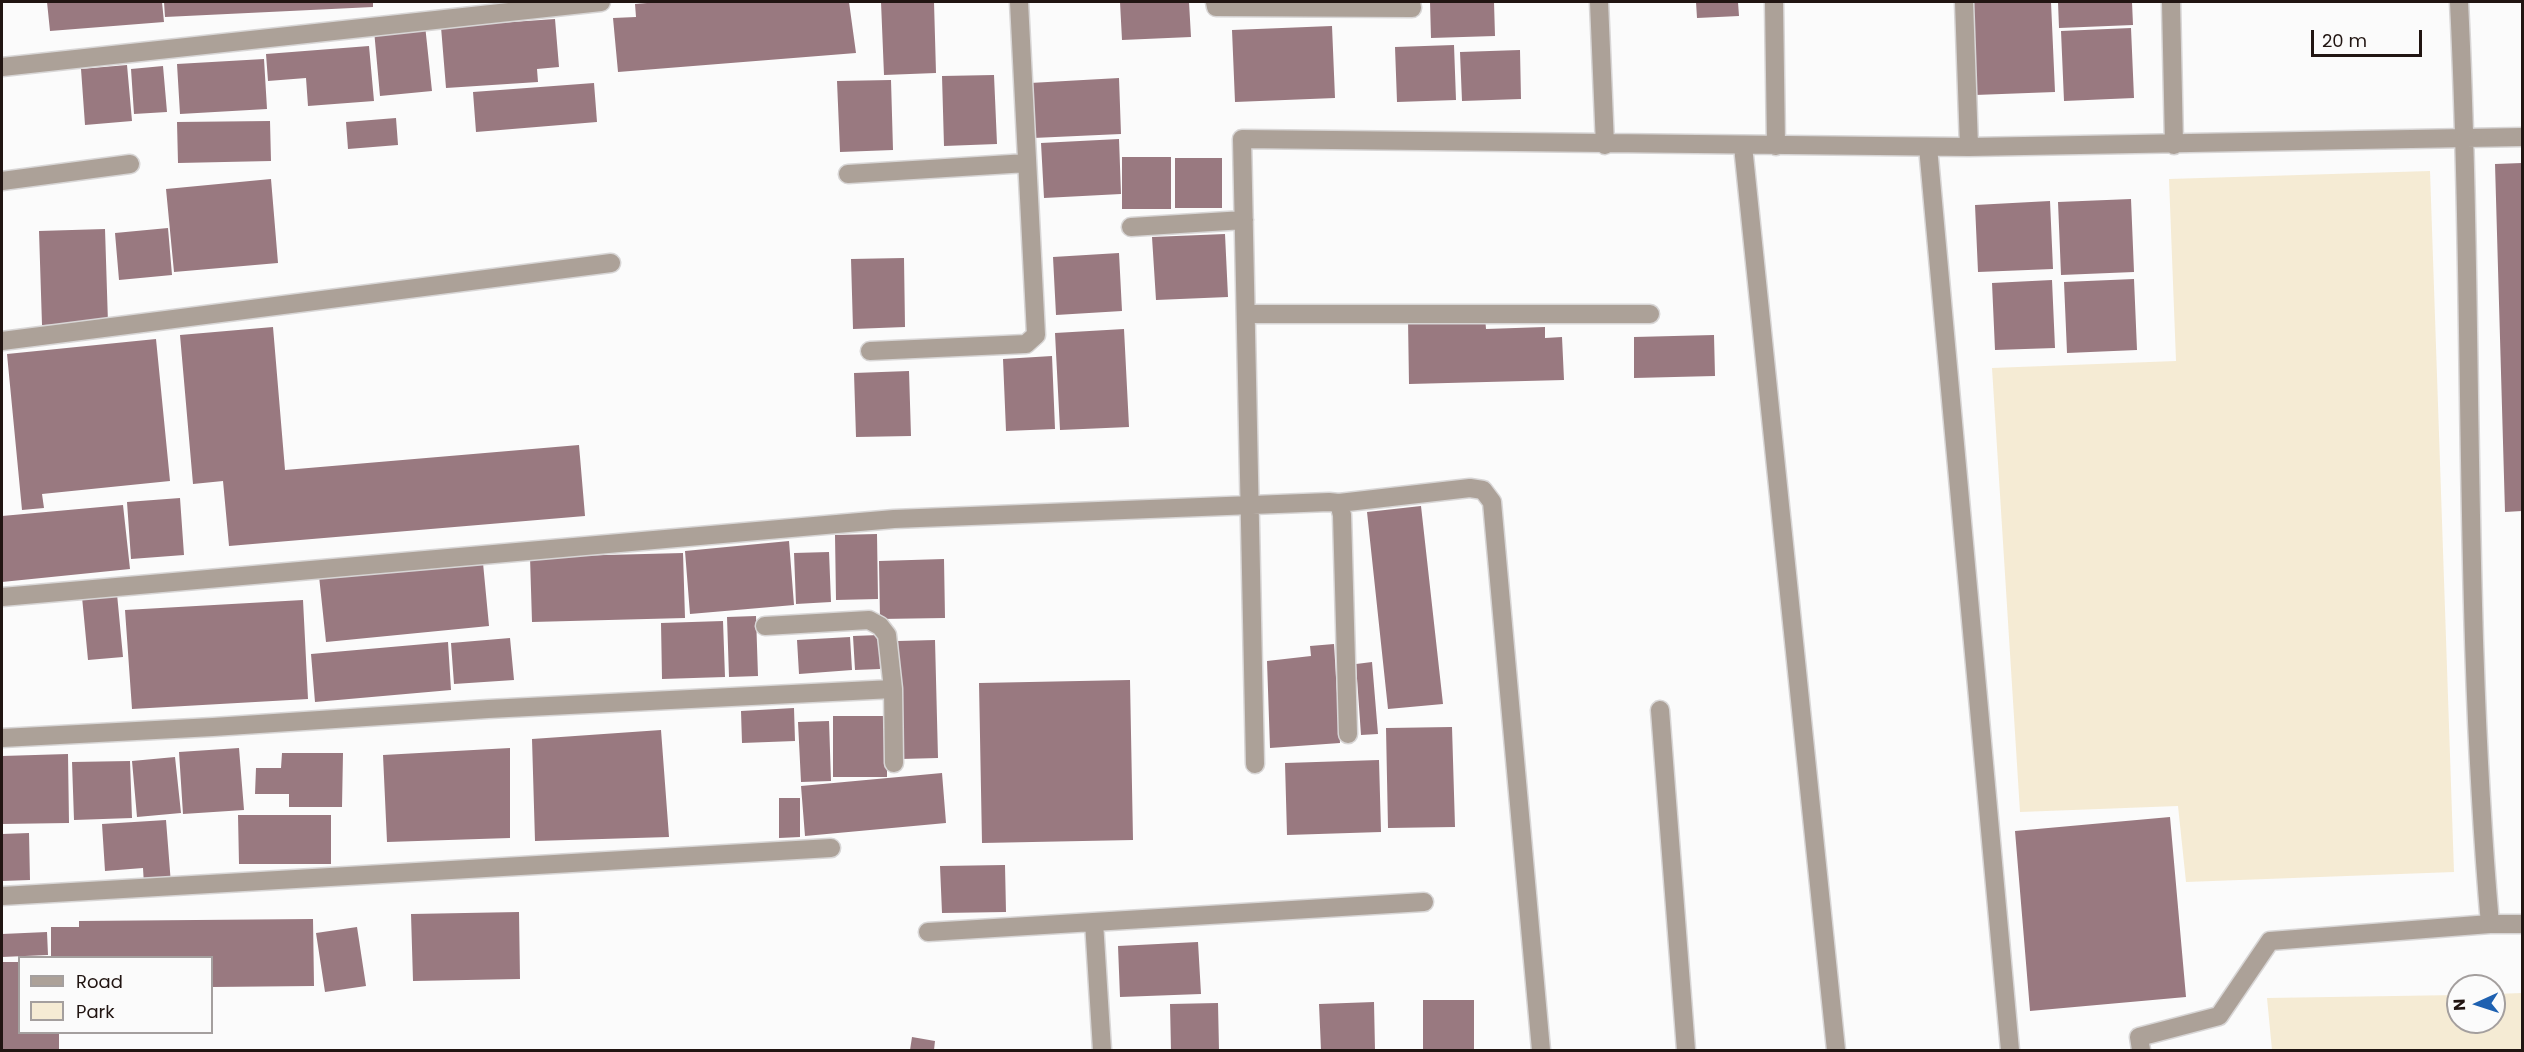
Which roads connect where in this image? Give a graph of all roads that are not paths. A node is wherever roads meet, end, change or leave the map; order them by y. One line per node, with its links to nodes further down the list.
1 (601, 2): 10 (street)
2 (1019, 2): 20 (street)
3 (1215, 2): 4 (street)
4 (1411, 2)
5 (1599, 2): 13 (street)
6 (1774, 2): 16 (street)
7 (1964, 2): 18 (street)
8 (2171, 2): 14 (street)
9 (2459, 2): 12 (street)
10 (2, 67)
11 (2523, 137): 12 (street)
12 (2466, 140): 14 (street); 44 (street)
13 (1605, 145): 15 (street); 23 (street)
14 (2174, 145): 18 (street)
15 (1743, 146): 16 (street); 50 (street)
16 (1776, 146): 17 (street)
17 (1928, 147): 18 (street); 51 (street)
18 (1969, 147)
19 (130, 164): 22 (street)
20 (1027, 164): 21 (street); 29 (street)
21 (848, 174)
22 (2, 182)
23 (1244, 220): 24 (street); 26 (street)
24 (1131, 227)
25 (611, 263): 28 (street)
26 (1246, 314): 27 (street); 31 (street)
27 (1650, 314)
28 (2, 342)
29 (870, 351)
30 (1339, 503): 31 (street); 36 (street); 48 (street)
31 (1249, 506): 32 (street); 39 (street)
32 (2, 597)
33 (765, 626): 34 (street)
34 (893, 689): 37 (street); 38 (street)
35 (1660, 710): 49 (street)
36 (1348, 734)
37 (2, 738)
38 (894, 763)
39 (1255, 764)
40 (831, 848): 41 (street)
41 (2, 896)
42 (1424, 902): 43 (street)
43 (1094, 922): 46 (street); 47 (street)
44 (2490, 924): 45 (street); 52 (street)
45 (2523, 924)
46 (928, 932)
47 (1102, 1050)
48 (1541, 1050)
49 (1686, 1050)
50 (1836, 1050)
51 (2010, 1050)
52 (2141, 1050)

